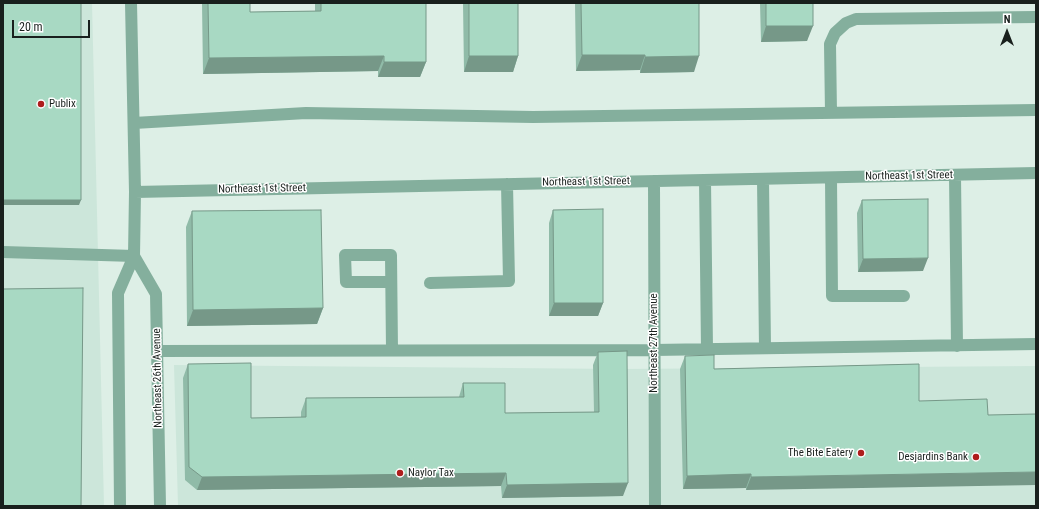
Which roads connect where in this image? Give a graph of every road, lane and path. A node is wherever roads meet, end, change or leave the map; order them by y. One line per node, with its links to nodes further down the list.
1 (131, 3): 5 (street)
2 (1036, 17): 4 (street)
3 (1036, 110): 4 (street)
4 (831, 113): 5 (street)
5 (134, 123): 13 (street)
6 (1036, 173): 7 (street, Northeast 1st Street)
7 (955, 175): 8 (street, Northeast 1st Street); 20 (street)
8 (831, 178): 9 (street, Northeast 1st Street); 18 (street)
9 (763, 179): 10 (street, Northeast 1st Street); 21 (street)
10 (705, 180): 11 (street, Northeast 1st Street); 22 (street)
11 (654, 181): 12 (street, Northeast 1st Street); 24 (street, Northeast 27th Avenue)
12 (507, 184): 13 (street, Northeast 1st Street); 17 (street)
13 (135, 192): 15 (street)
14 (3, 252): 15 (street)
15 (134, 256): 25 (street, Northeast 26th Avenue); 26 (street)
16 (391, 282): 23 (street)
17 (430, 282)
18 (904, 296)
19 (1036, 344): 20 (street)
20 (957, 346): 21 (street)
21 (765, 348): 22 (street)
22 (707, 349): 24 (street)
23 (392, 350): 24 (street); 25 (street)
24 (654, 350): 28 (street, Northeast 27th Avenue)
25 (157, 351): 27 (street, Northeast 26th Avenue)
26 (120, 506)
27 (160, 506)
28 (654, 506)

